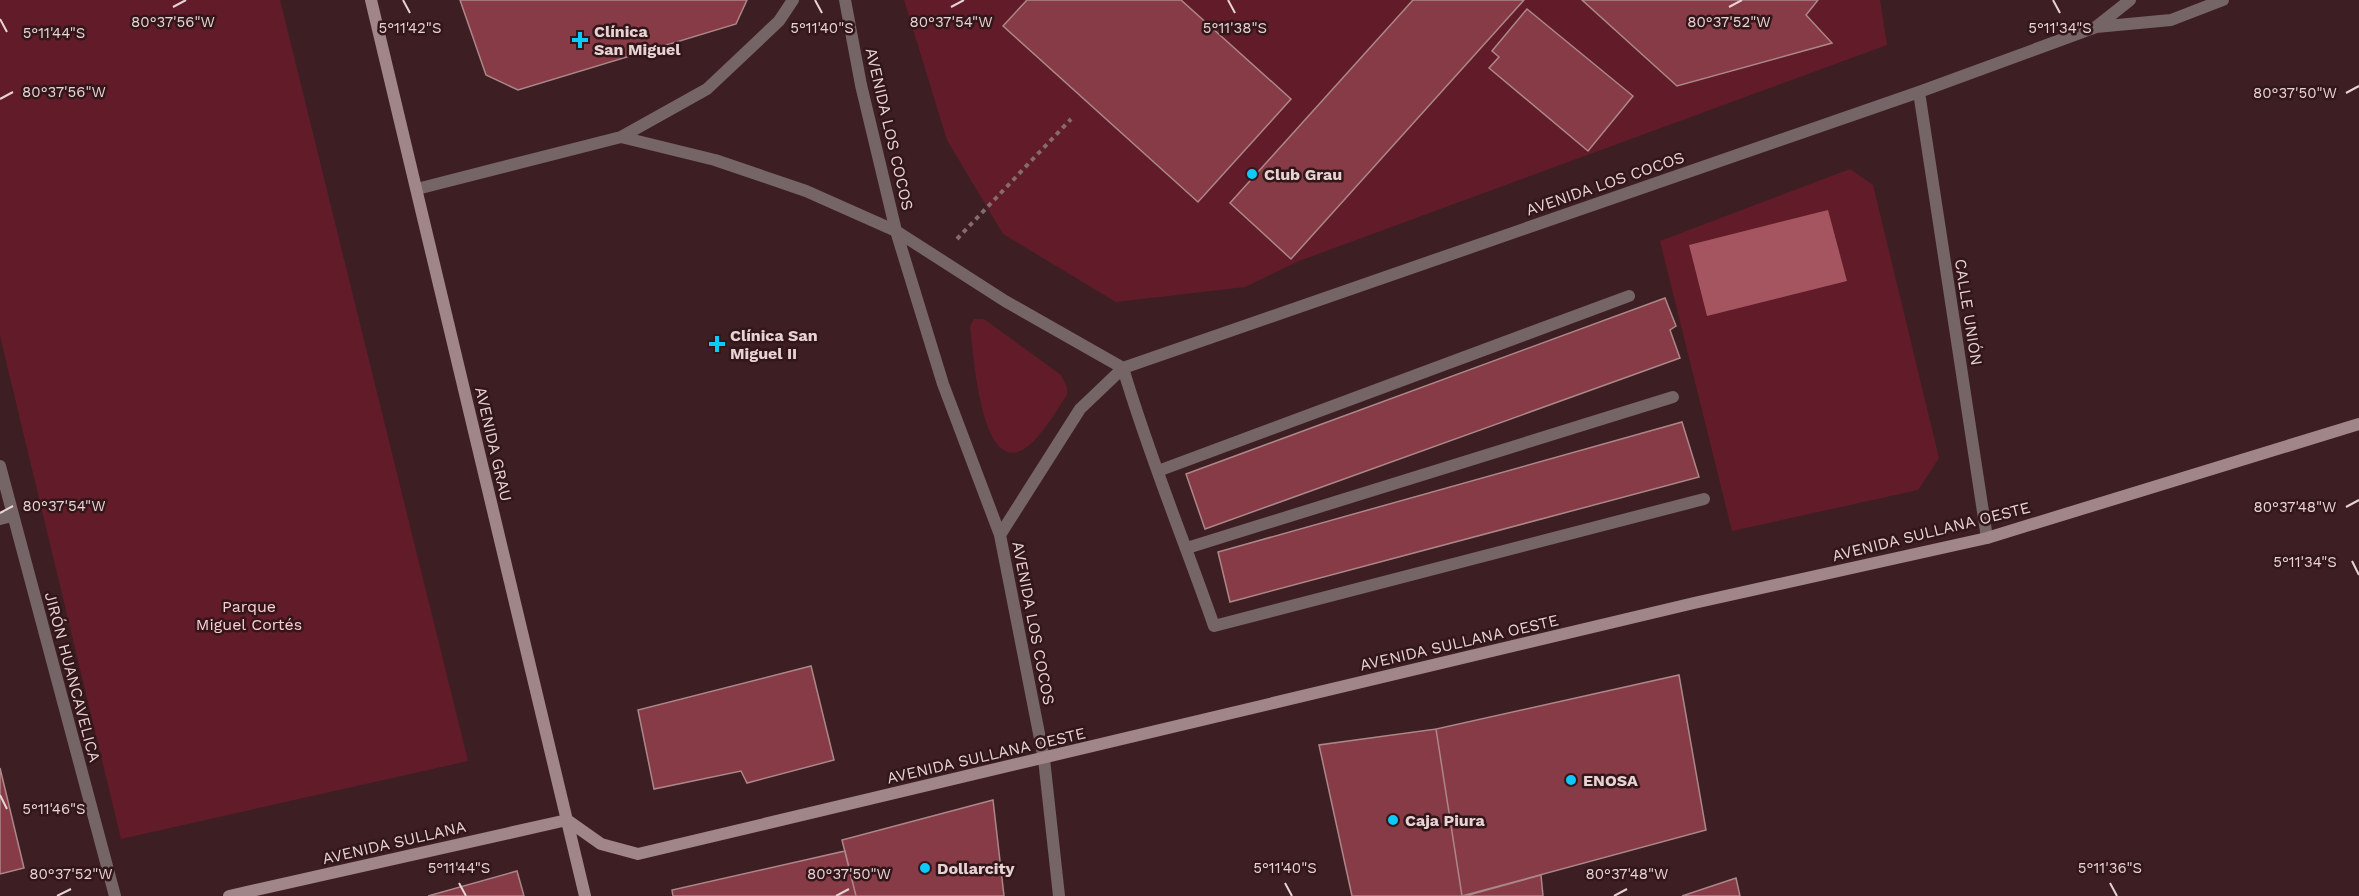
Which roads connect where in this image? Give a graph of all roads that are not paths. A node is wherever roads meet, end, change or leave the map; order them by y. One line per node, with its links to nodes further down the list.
1 (370, 0): 9 (street, AVENIDA GRAU)
2 (794, 0): 8 (street, AVENIDA LOS COCOS)
3 (845, 0): 10 (street, AVENIDA LOS COCOS)
4 (2130, 0): 6 (street, AVENIDA LOS COCOS)
5 (2223, 0): 6 (street, AVENIDA LOS COCOS)
6 (2096, 27): 7 (street, AVENIDA LOS COCOS)
7 (1919, 92): 12 (street, AVENIDA LOS COCOS); 20 (street, CALLE UNIÓN)
8 (621, 137): 9 (street, AVENIDA LOS COCOS); 10 (street, AVENIDA LOS COCOS)
9 (417, 189): 23 (street, AVENIDA GRAU)
10 (896, 231): 12 (street, AVENIDA LOS COCOS); 19 (street, AVENIDA LOS COCOS)
11 (1629, 296): 16 (street)
12 (1123, 368): 16 (street); 19 (street, AVENIDA LOS COCOS)
13 (1673, 397): 21 (street)
14 (2359, 424): 20 (street, AVENIDA SULLANA OESTE)
15 (0, 466): 18 (street, JIRÓN HUANCAVELICA)
16 (1158, 471): 21 (street)
17 (1704, 499): 21 (street)
18 (6, 518): 24 (street, JIRÓN HUANCAVELICA)
19 (1000, 535): 22 (street, AVENIDA LOS COCOS)
20 (1987, 538): 22 (street, AVENIDA SULLANA OESTE)
21 (1187, 548)
22 (1044, 759): 23 (street, AVENIDA SULLANA OESTE); 27 (street, AVENIDA LOS COCOS)
23 (567, 820): 25 (street, AVENIDA SULLANA); 26 (street, AVENIDA GRAU)
24 (115, 896)
25 (229, 896)
26 (585, 896)
27 (1059, 896)

